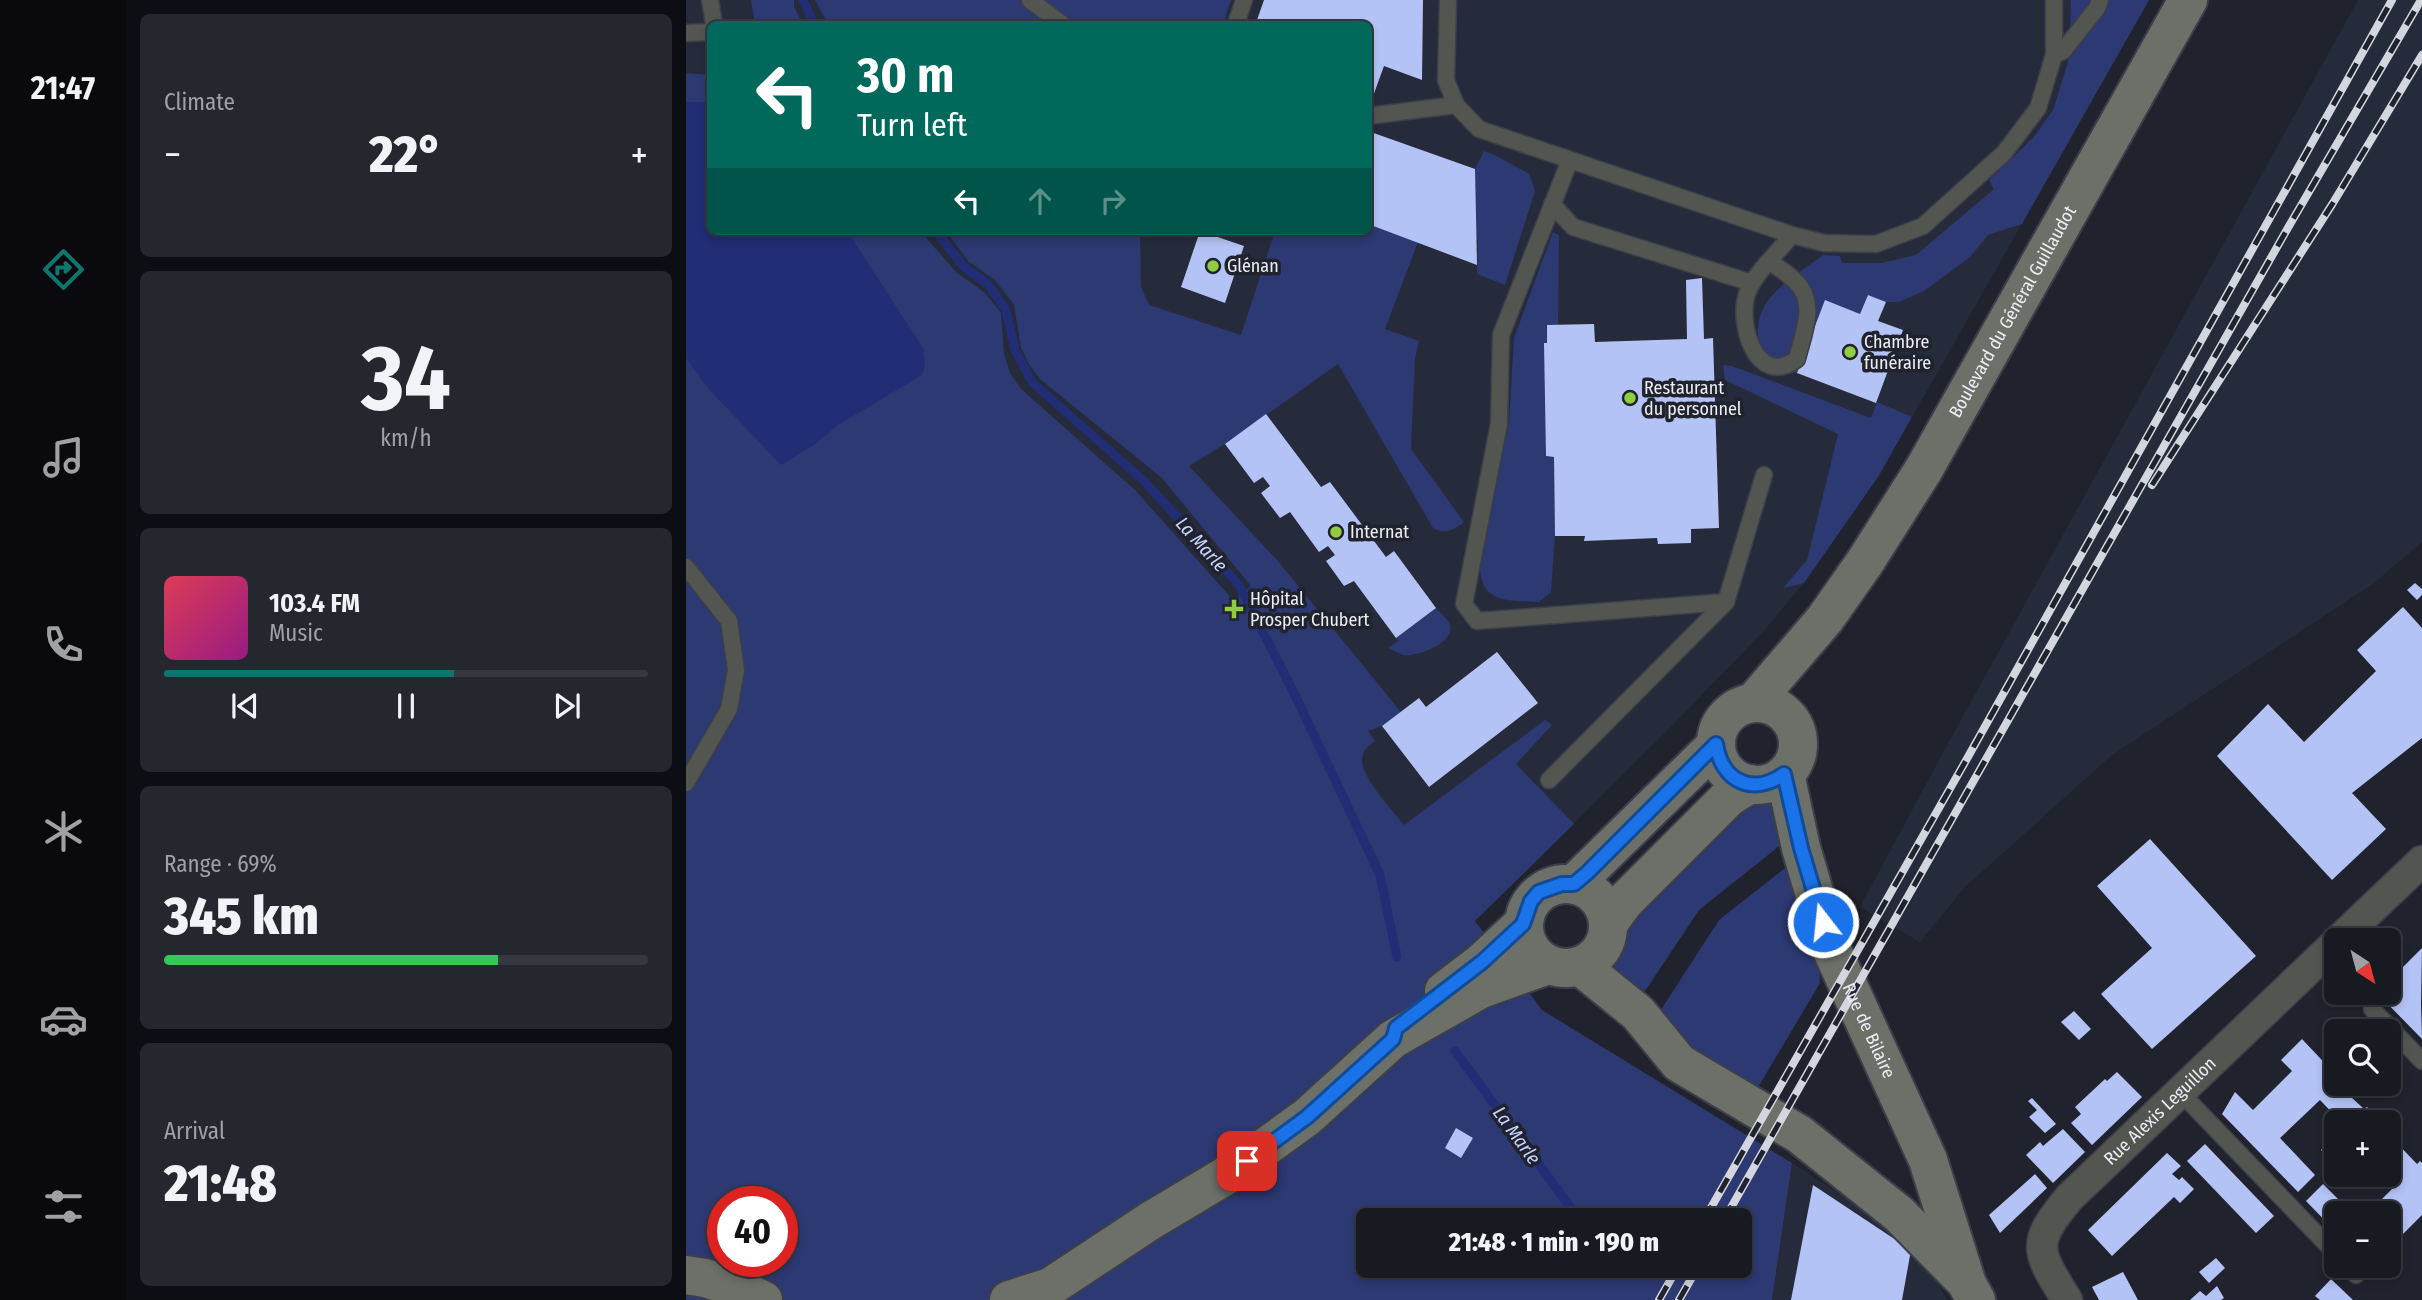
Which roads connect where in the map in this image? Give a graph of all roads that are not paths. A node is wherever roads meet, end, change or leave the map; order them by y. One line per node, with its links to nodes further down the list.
1 (710, 0): 8 (lane)
2 (1030, 0): 9 (lane)
3 (1244, 0): 10 (lane)
4 (1448, 0): 14 (lane)
5 (2054, 0): 13 (lane)
6 (2099, 0): 13 (lane)
7 (2188, 0): 24 (street, Boulevard du Général Guillaudot)
8 (714, 21)
9 (1058, 21)
10 (1237, 21)
11 (707, 32): 12 (lane)
12 (686, 33)
13 (2054, 55): 18 (lane)
14 (1456, 105): 15 (lane); 16 (lane)
15 (1372, 116)
16 (1570, 160): 17 (lane); 18 (lane)
17 (1552, 204): 20 (lane); 23 (lane)
18 (1792, 235): 19 (lane)
19 (1770, 262): 20 (lane); 20 (lane)
20 (1752, 283)
21 (1764, 475): 23 (lane)
22 (686, 567): 28 (lane)
23 (1726, 602): 27 (lane)
24 (1768, 708): 25 (street); 26 (street)
25 (1716, 744): 26 (street); 30 (street)
26 (1767, 779): 32 (street); 42 (street, Rue de Bilaire)
27 (1549, 780)
28 (686, 783)
29 (2422, 861): 33 (street, Rue Alexis Leguillon)
30 (1574, 884): 31 (street); 32 (street)
31 (1523, 924): 35 (street); 37 (street)
32 (1608, 924): 35 (street)
33 (2352, 928)
34 (2324, 954): 39 (street, Rue Alexis Leguillon)
35 (1564, 965): 37 (street); 42 (street, Rue de Bilaire)
36 (2372, 1009): 38 (lane)
37 (1393, 1039): 43 (street)
38 (2422, 1061)
39 (2180, 1092): 40 (lane); 46 (street, Rue Alexis Leguillon)
40 (2324, 1242)
41 (686, 1275): 44 (street)
42 (1972, 1292)
43 (1046, 1293): 45 (street)
44 (760, 1300)
45 (1009, 1300)
46 (2067, 1300)

